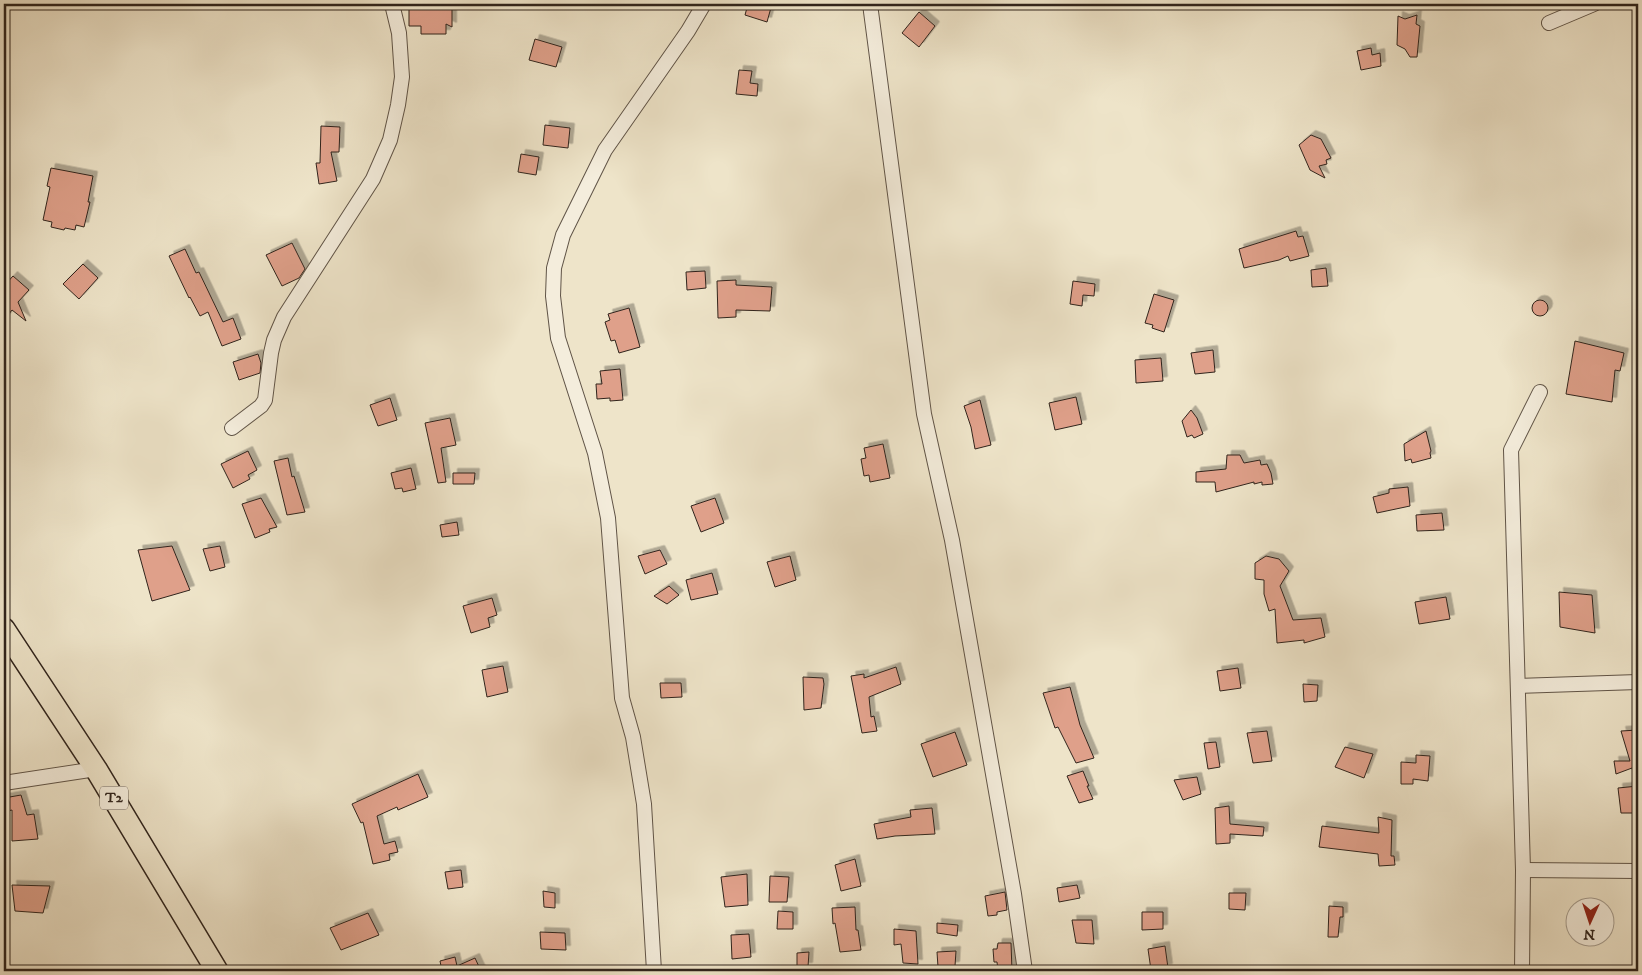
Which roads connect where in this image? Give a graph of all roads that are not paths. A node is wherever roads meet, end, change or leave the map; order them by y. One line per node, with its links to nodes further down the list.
1 (392, 4): 7 (street)
2 (704, 4): 16 (street)
3 (870, 4): 17 (street)
4 (1594, 4): 5 (street)
5 (1549, 23)
6 (1540, 392): 10 (street)
7 (232, 428)
8 (4, 629): 11 (highway, T2)
9 (1638, 682): 10 (street)
10 (1518, 686): 13 (street)
11 (96, 769): 12 (street); 15 (highway, T2)
12 (4, 783)
13 (1523, 870): 14 (street); 18 (street)
14 (1638, 871)
15 (217, 971)
16 (654, 971)
17 (1025, 971)
18 (1522, 971)

